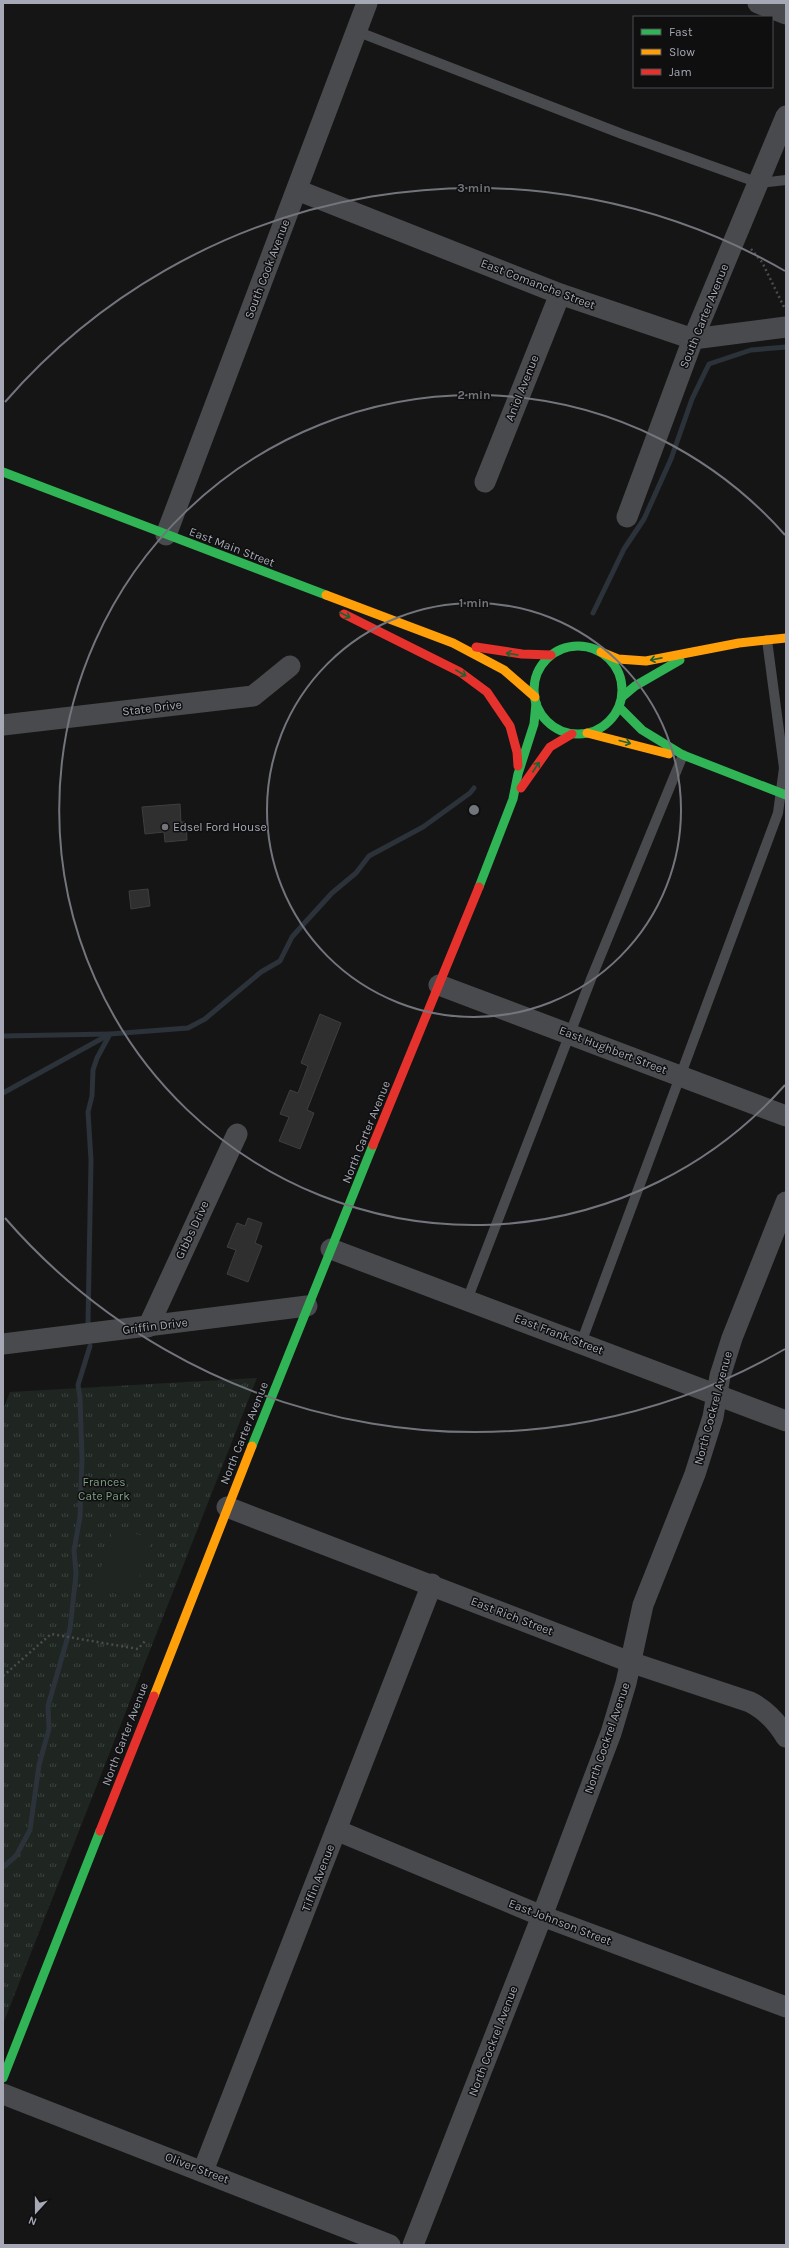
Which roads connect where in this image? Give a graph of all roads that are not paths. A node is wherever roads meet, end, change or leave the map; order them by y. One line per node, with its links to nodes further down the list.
1 (366, 3): 4 (street, South Cook Avenue)
2 (758, 3): 3 (street)
3 (786, 14)
4 (356, 31): 7 (lane); 8 (street, South Cook Avenue)
5 (786, 116): 7 (street, South Carter Avenue)
6 (786, 180): 7 (lane)
7 (759, 183): 11 (street, South Carter Avenue)
8 (297, 190): 9 (street, East Comanche Street); 15 (street, South Cook Avenue)
9 (560, 294): 11 (street, East Comanche Street); 13 (street, Aniol Avenue)
10 (786, 327): 11 (street, East Comanche Street)
11 (693, 339): 14 (street, South Carter Avenue)
12 (3, 472): 15 (street, East Main Street)
13 (485, 482)
14 (626, 517)
15 (166, 535): 16 (street, East Main Street)
16 (248, 566): 17 (street); 21 (street, East Main Street)
17 (324, 605)
18 (338, 612): 33 (street, one-way to 33)
19 (786, 638): 20 (street)
20 (767, 640): 23 (street); 34 (lane)
21 (453, 642): 24 (street, East Main Street, one-way to 21); 27 (street, East Main Street)
22 (600, 651): 23 (street, one-way to 22); 24 (street); 26 (street)
23 (694, 652): 26 (street)
24 (551, 655): 27 (street)
25 (290, 666): 29 (street, State Drive)
26 (622, 697): 28 (street)
27 (535, 700): 31 (street); 33 (street, North Carter Avenue)
28 (619, 707): 30 (street); 32 (street)
29 (3, 725)
30 (587, 733): 31 (street); 32 (street, one-way to 32)
31 (572, 734): 35 (street, North Carter Avenue, one-way to 31)
32 (683, 755): 34 (street); 37 (lane)
33 (518, 774): 35 (street, North Carter Avenue)
34 (783, 794): 38 (lane)
35 (513, 799): 36 (street, North Carter Avenue)
36 (440, 985): 37 (street, East Hughbert Street); 42 (street, North Carter Avenue)
37 (570, 1034): 38 (street, East Hughbert Street); 43 (lane)
38 (681, 1076): 39 (street, East Hughbert Street); 46 (lane)
39 (786, 1116)
40 (237, 1134): 45 (street, Gibbs Drive)
41 (786, 1202): 48 (street, North Cockrel Avenue)
42 (331, 1249): 43 (street, East Frank Street); 44 (street, North Carter Avenue)
43 (467, 1300): 46 (street, East Frank Street)
44 (307, 1306): 45 (street, Griffin Drive); 50 (street, North Carter Avenue)
45 (148, 1327): 47 (street, Griffin Drive)
46 (581, 1342): 48 (street, East Frank Street)
47 (3, 1344)
48 (717, 1394): 49 (street, East Frank Street); 52 (street, North Cockrel Avenue)
49 (786, 1421)
50 (227, 1507): 51 (street, East Rich Street); 57 (street, North Carter Avenue)
51 (432, 1584): 52 (street, East Rich Street); 54 (street, Tiffin Avenue)
52 (630, 1662): 53 (street, East Rich Street); 55 (street, North Cockrel Avenue)
53 (786, 1737)
54 (336, 1830): 55 (street, East Johnson Street); 59 (street, Tiffin Avenue)
55 (542, 1916): 56 (street, East Johnson Street); 61 (street, North Cockrel Avenue)
56 (786, 2007)
57 (3, 2078)
58 (3, 2094): 59 (street, Oliver Street)
59 (204, 2171): 60 (street, Oliver Street)
60 (390, 2245)
61 (413, 2245)

